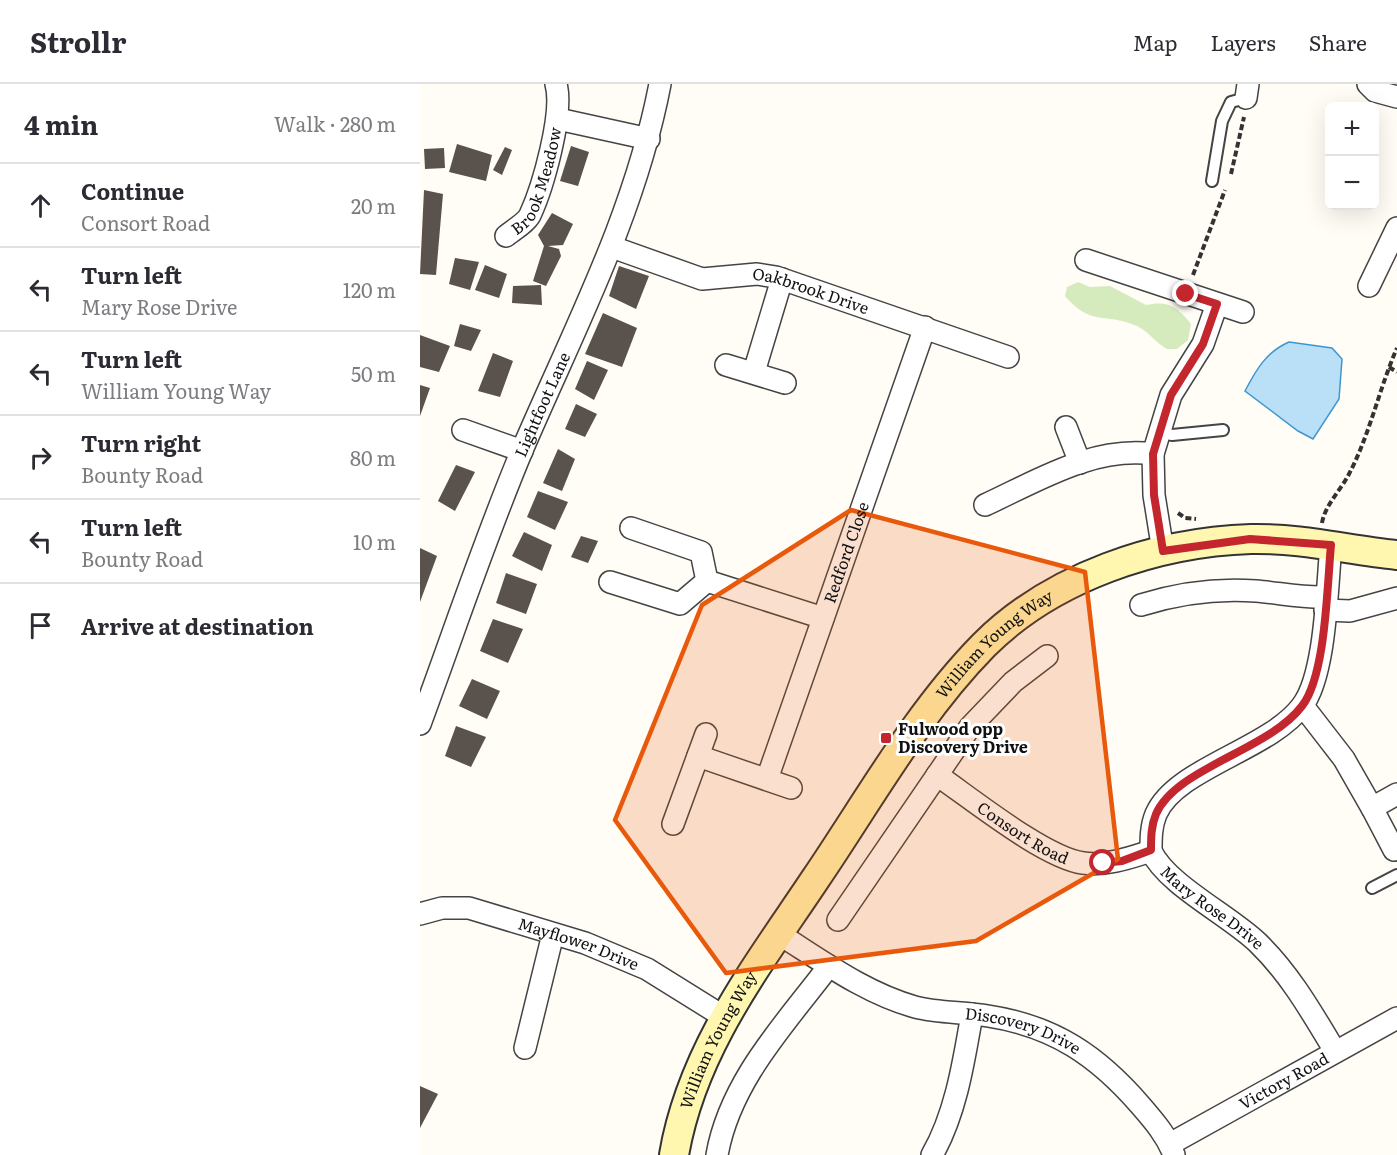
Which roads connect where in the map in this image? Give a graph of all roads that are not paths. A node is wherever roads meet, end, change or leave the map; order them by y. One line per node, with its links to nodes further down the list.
1 (556, 84): 6 (street, Brook Meadow)
2 (660, 84): 7 (street, Lightfoot Lane)
3 (1368, 84): 5 (street)
4 (1247, 91): 8 (lane)
5 (1397, 97)
6 (558, 120): 7 (street, Brook Meadow); 10 (street, Brook Meadow)
7 (649, 139): 11 (street, Lightfoot Lane)
8 (1212, 181)
9 (1397, 228): 14 (street)
10 (506, 236)
11 (612, 248): 13 (street, Oakbrook Drive); 26 (street, Lightfoot Lane)
12 (1086, 260): 15 (street)
13 (782, 279): 17 (street, Oakbrook Drive); 20 (street)
14 (1369, 286)
15 (1217, 304): 16 (street); 25 (street)
16 (1243, 312)
17 (925, 327): 18 (street, Oakbrook Drive); 39 (street, Redford Close)
18 (1008, 357)
19 (726, 365): 20 (street)
20 (754, 372): 21 (street)
21 (785, 383)
22 (1066, 427): 28 (street)
23 (463, 430): 26 (street)
24 (1223, 430): 25 (lane)
25 (1158, 432): 27 (street)
26 (522, 451): 42 (street, Lightfoot Lane)
27 (1153, 454): 28 (street); 32 (street)
28 (1080, 463): 29 (street)
29 (985, 505)
30 (631, 528): 34 (street)
31 (1326, 537): 32 (main road, William Young Way); 33 (main road, William Young Way); 37 (street, Mary Rose Drive)
32 (1163, 551): 58 (main road, William Young Way)
33 (1397, 555)
34 (707, 581): 35 (street); 39 (street)
35 (610, 582)
36 (1397, 598): 37 (street)
37 (1325, 603): 38 (street); 41 (street, Mary Rose Drive)
38 (1141, 605)
39 (823, 618): 46 (street, Redford Close)
40 (1047, 656): 45 (street)
41 (1303, 706): 49 (street); 51 (street, Mary Rose Drive)
42 (420, 724)
43 (706, 734): 44 (street)
44 (698, 756): 46 (street); 50 (street)
45 (937, 775): 51 (street, Consort Road); 56 (street)
46 (766, 779): 47 (street)
47 (791, 788)
48 (1397, 794): 49 (street)
49 (1372, 808): 52 (street)
50 (674, 824)
51 (1151, 850): 64 (street, Mary Rose Drive)
52 (1396, 852)
53 (1397, 875): 54 (lane)
54 (1372, 888)
55 (420, 914): 57 (street, Mayflower Drive)
56 (838, 920)
57 (553, 934): 61 (street, Mayflower Drive); 63 (street)
58 (779, 934): 59 (street, Discovery Drive); 61 (main road, William Young Way)
59 (829, 966): 60 (street, Discovery Drive); 67 (street)
60 (972, 1014): 65 (street, Discovery Drive); 68 (street)
61 (724, 1017): 66 (main road, William Young Way)
62 (1397, 1018): 64 (street, Victory Road)
63 (525, 1048)
64 (1335, 1051): 65 (street, Victory Road)
65 (1172, 1149)
66 (674, 1155)
67 (717, 1155)
68 (932, 1155)

